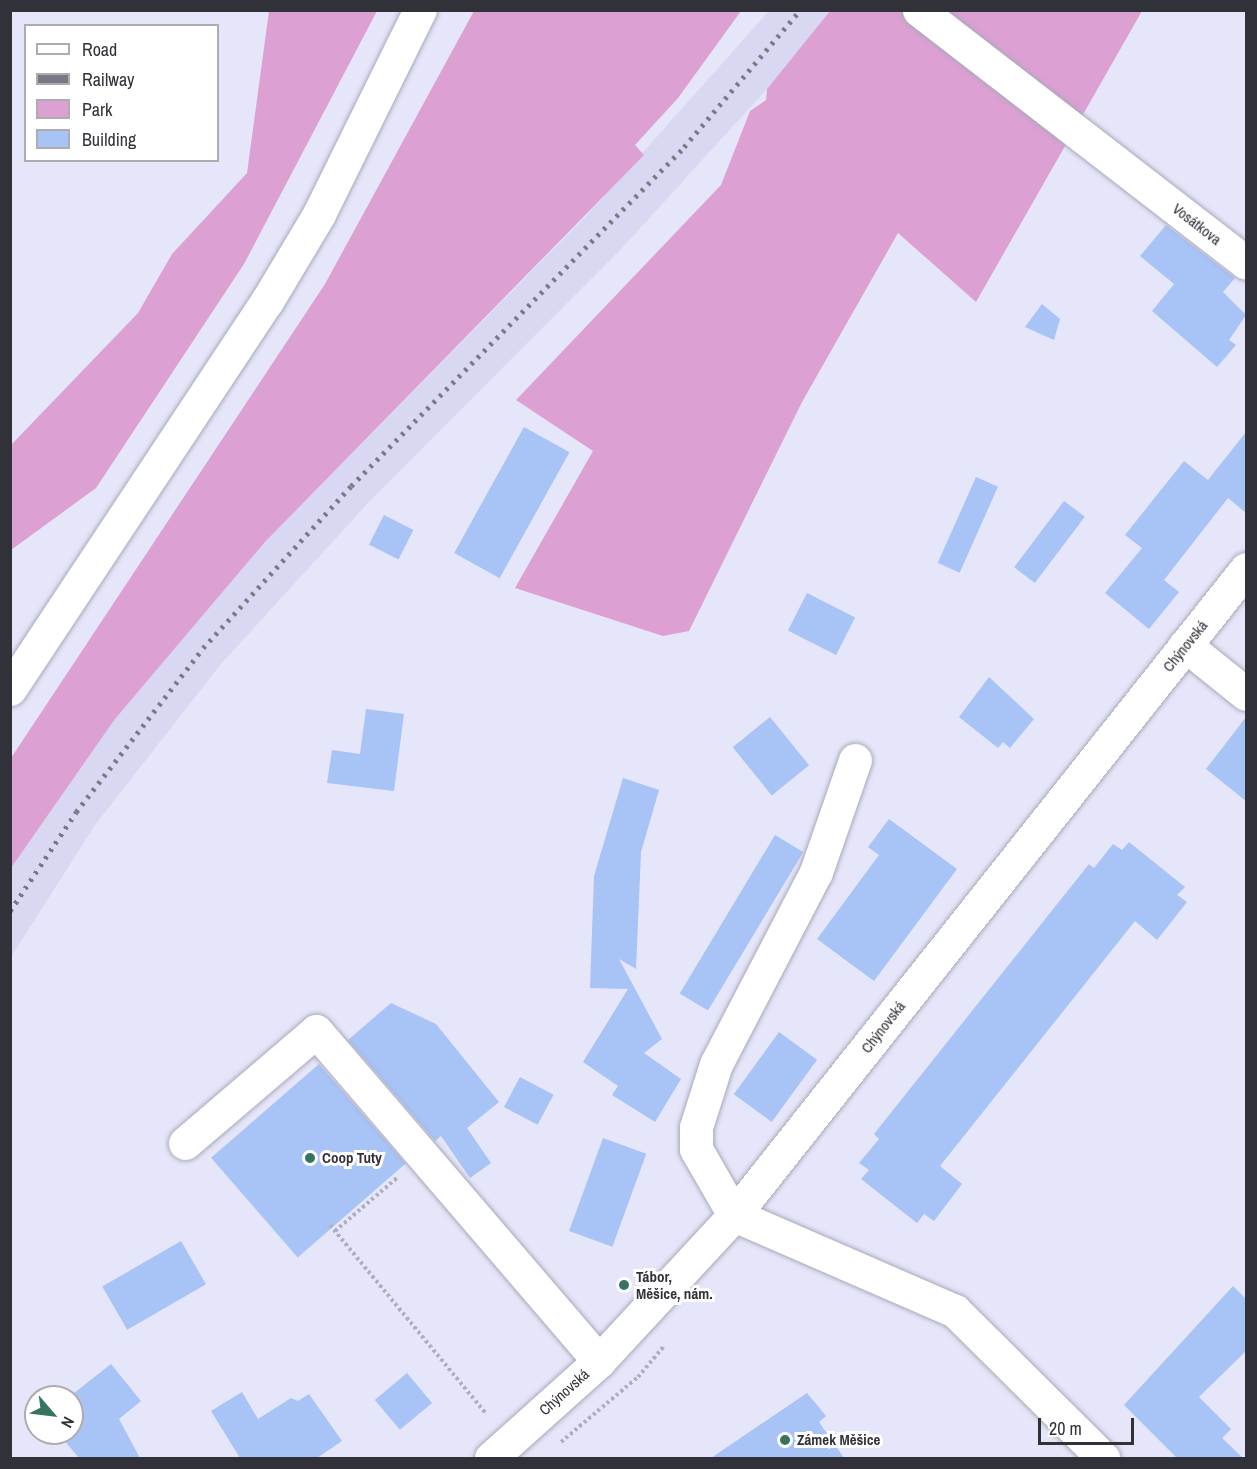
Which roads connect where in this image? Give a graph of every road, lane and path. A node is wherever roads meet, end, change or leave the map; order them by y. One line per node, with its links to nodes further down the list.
1 (420, 10): 6 (street)
2 (919, 10): 3 (street, Vosátkova)
3 (1246, 263)
4 (1246, 569): 5 (street, Chýnovská)
5 (1185, 645): 7 (street); 11 (street, Chýnovská)
6 (10, 689)
7 (1246, 694)
8 (855, 760): 11 (street)
9 (185, 1143): 15 (street)
10 (397, 1178): 13 (path)
11 (734, 1215): 15 (street, Chýnovská); 19 (street)
12 (330, 1225): 13 (path)
13 (335, 1231): 16 (path)
14 (664, 1346): 17 (path)
15 (600, 1361): 18 (street, Chýnovská)
16 (487, 1415)
17 (551, 1448)
18 (491, 1458)
19 (1103, 1458)

